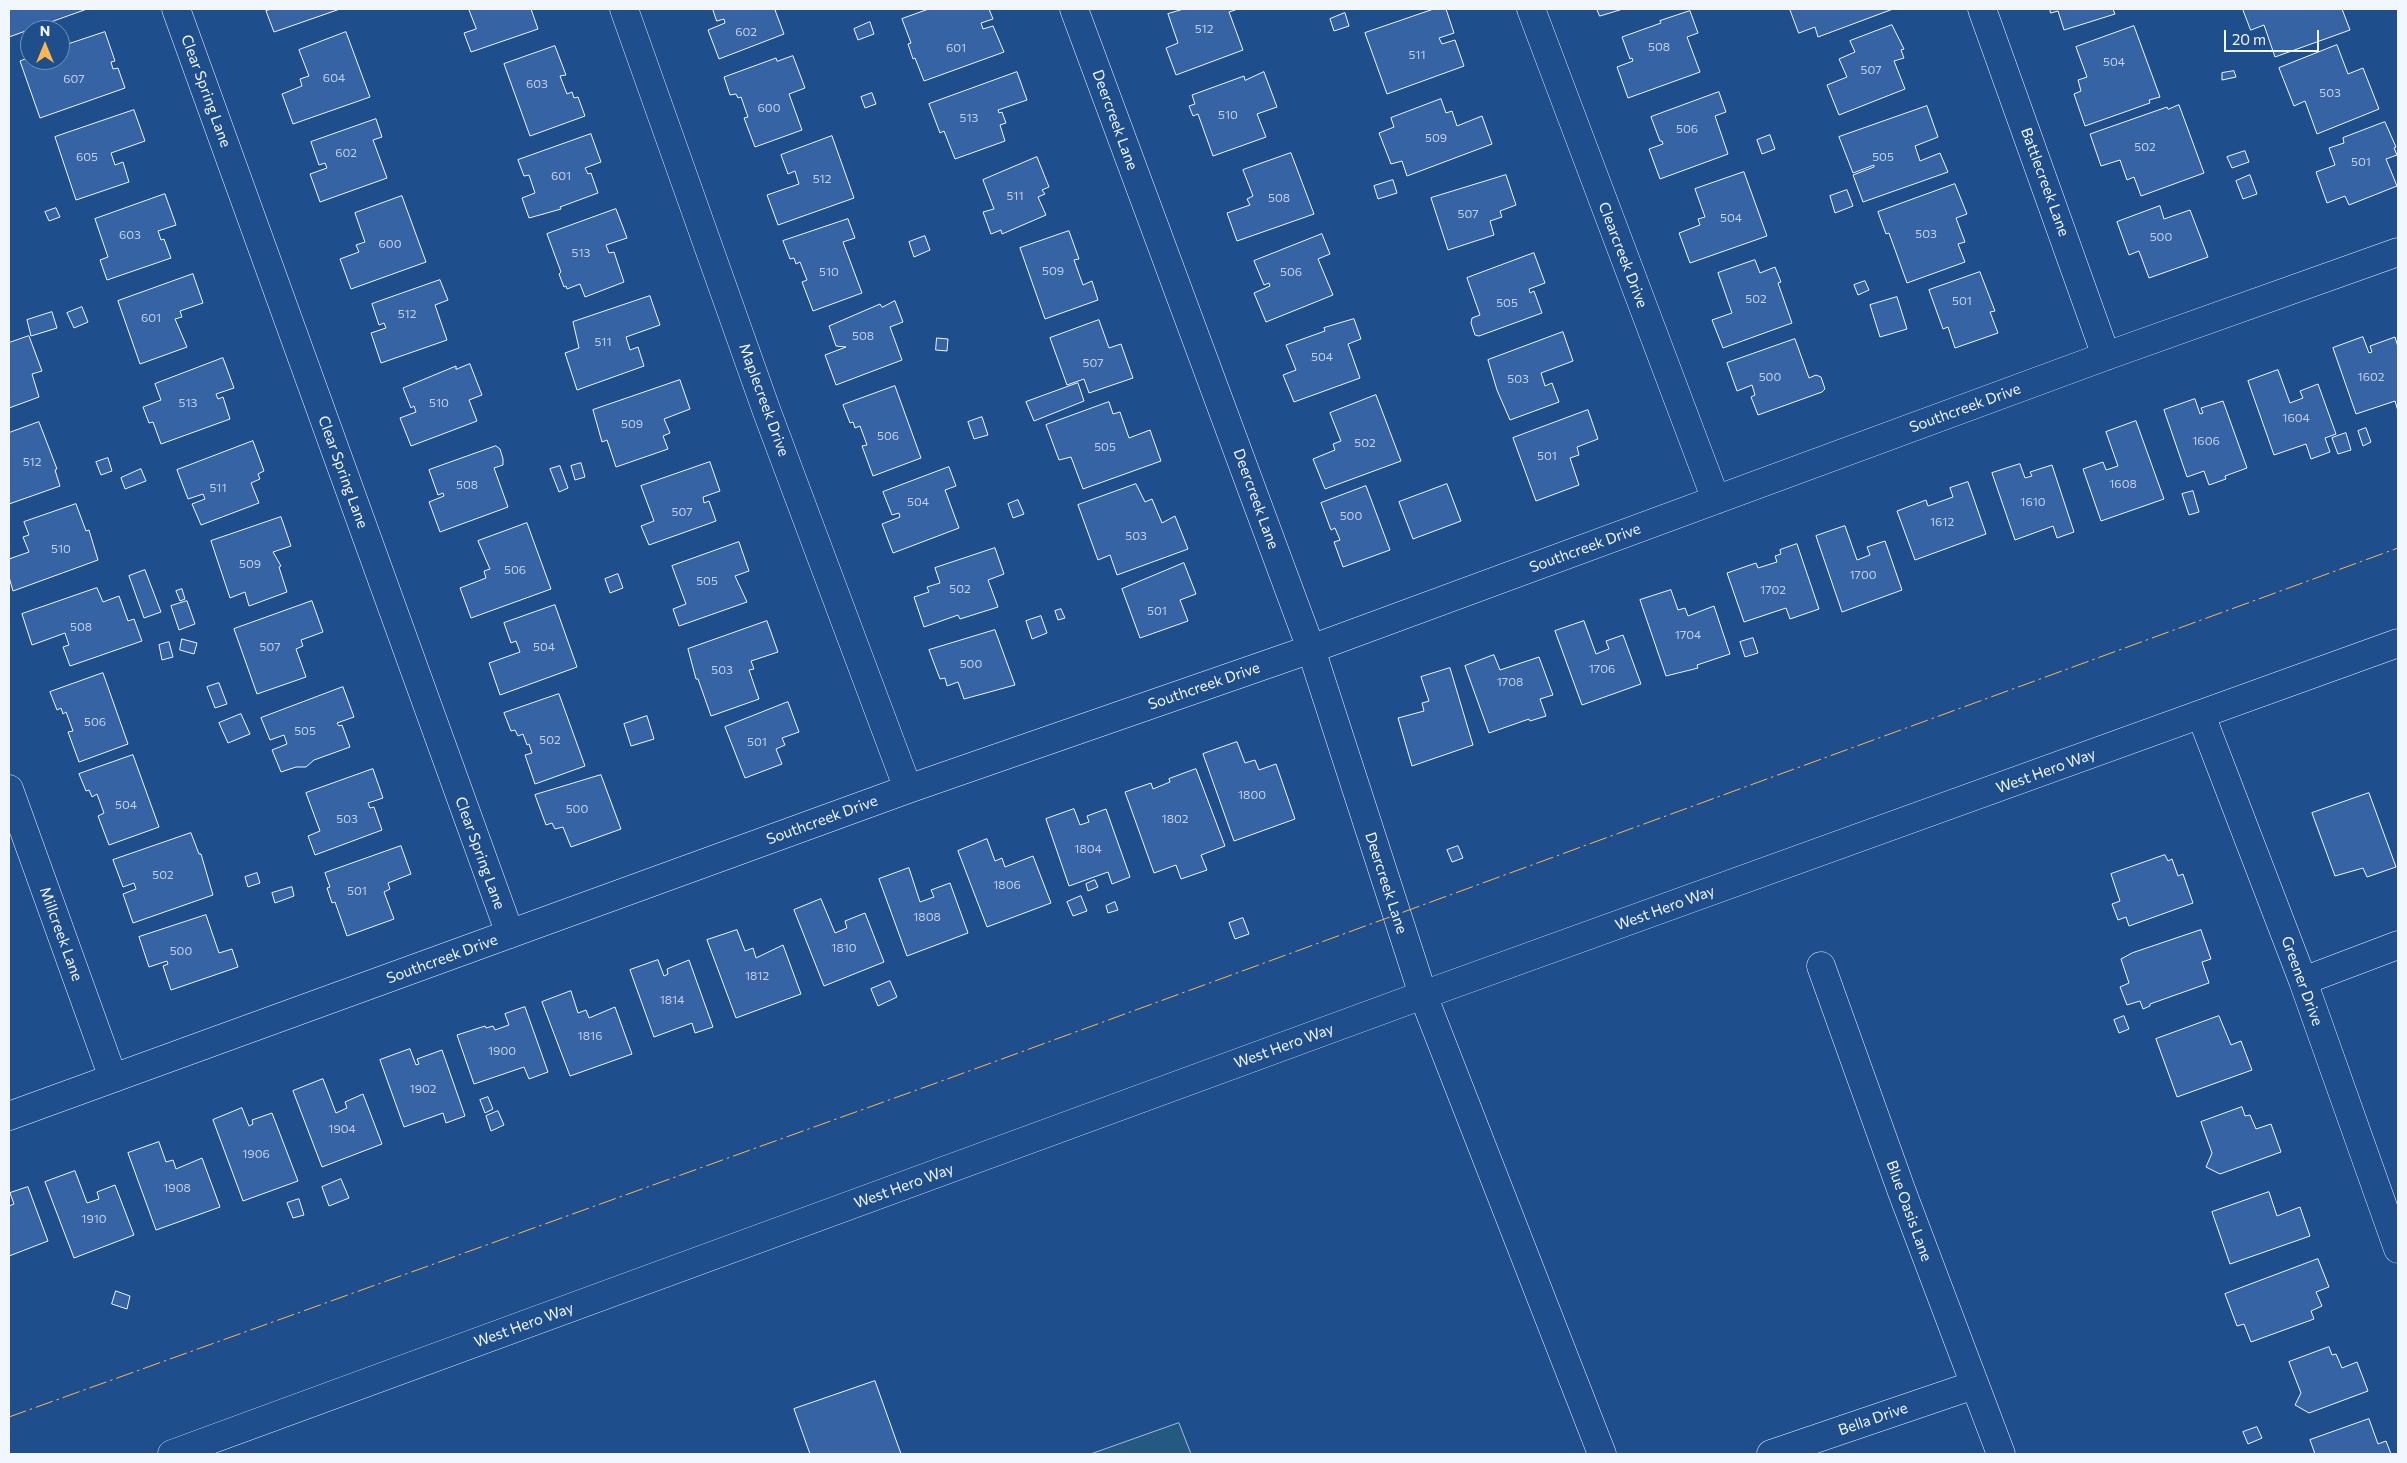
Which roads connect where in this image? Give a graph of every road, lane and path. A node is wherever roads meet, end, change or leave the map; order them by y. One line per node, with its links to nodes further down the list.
1 (176, 9): 14 (street, Clear Spring Lane)
2 (624, 9): 13 (street, Maplecreek Drive)
3 (1074, 9): 10 (street, Deercreek Lane)
4 (1531, 9): 8 (street, Clearcreek Drive)
5 (1982, 9): 7 (street, Battlecreek Lane)
6 (2398, 252): 7 (street, Southcreek Drive)
7 (2106, 356): 8 (street, Southcreek Drive)
8 (1716, 500): 10 (street, Southcreek Drive)
9 (2398, 643): 11 (street, West Hero Way)
10 (1311, 649): 13 (street, Southcreek Drive); 18 (street, Deercreek Lane)
11 (2201, 715): 17 (street, Greener Drive); 18 (street, West Hero Way)
12 (9, 789): 19 (street, Millcreek Lane)
13 (908, 789): 14 (street, Southcreek Drive)
14 (510, 934): 19 (street, Southcreek Drive)
15 (2398, 946): 17 (street)
16 (1822, 966): 22 (street, Blue Oasis Lane)
17 (2303, 981): 21 (street, Greener Drive)
18 (1423, 995): 23 (street, West Hero Way); 24 (street, Deercreek Lane)
19 (114, 1078): 20 (street, Southcreek Drive)
20 (9, 1116)
21 (2398, 1249)
22 (1974, 1384): 25 (street, Bella Drive); 26 (street, Blue Oasis Lane)
23 (172, 1454)
24 (1602, 1454)
25 (1771, 1454)
26 (2001, 1454)

